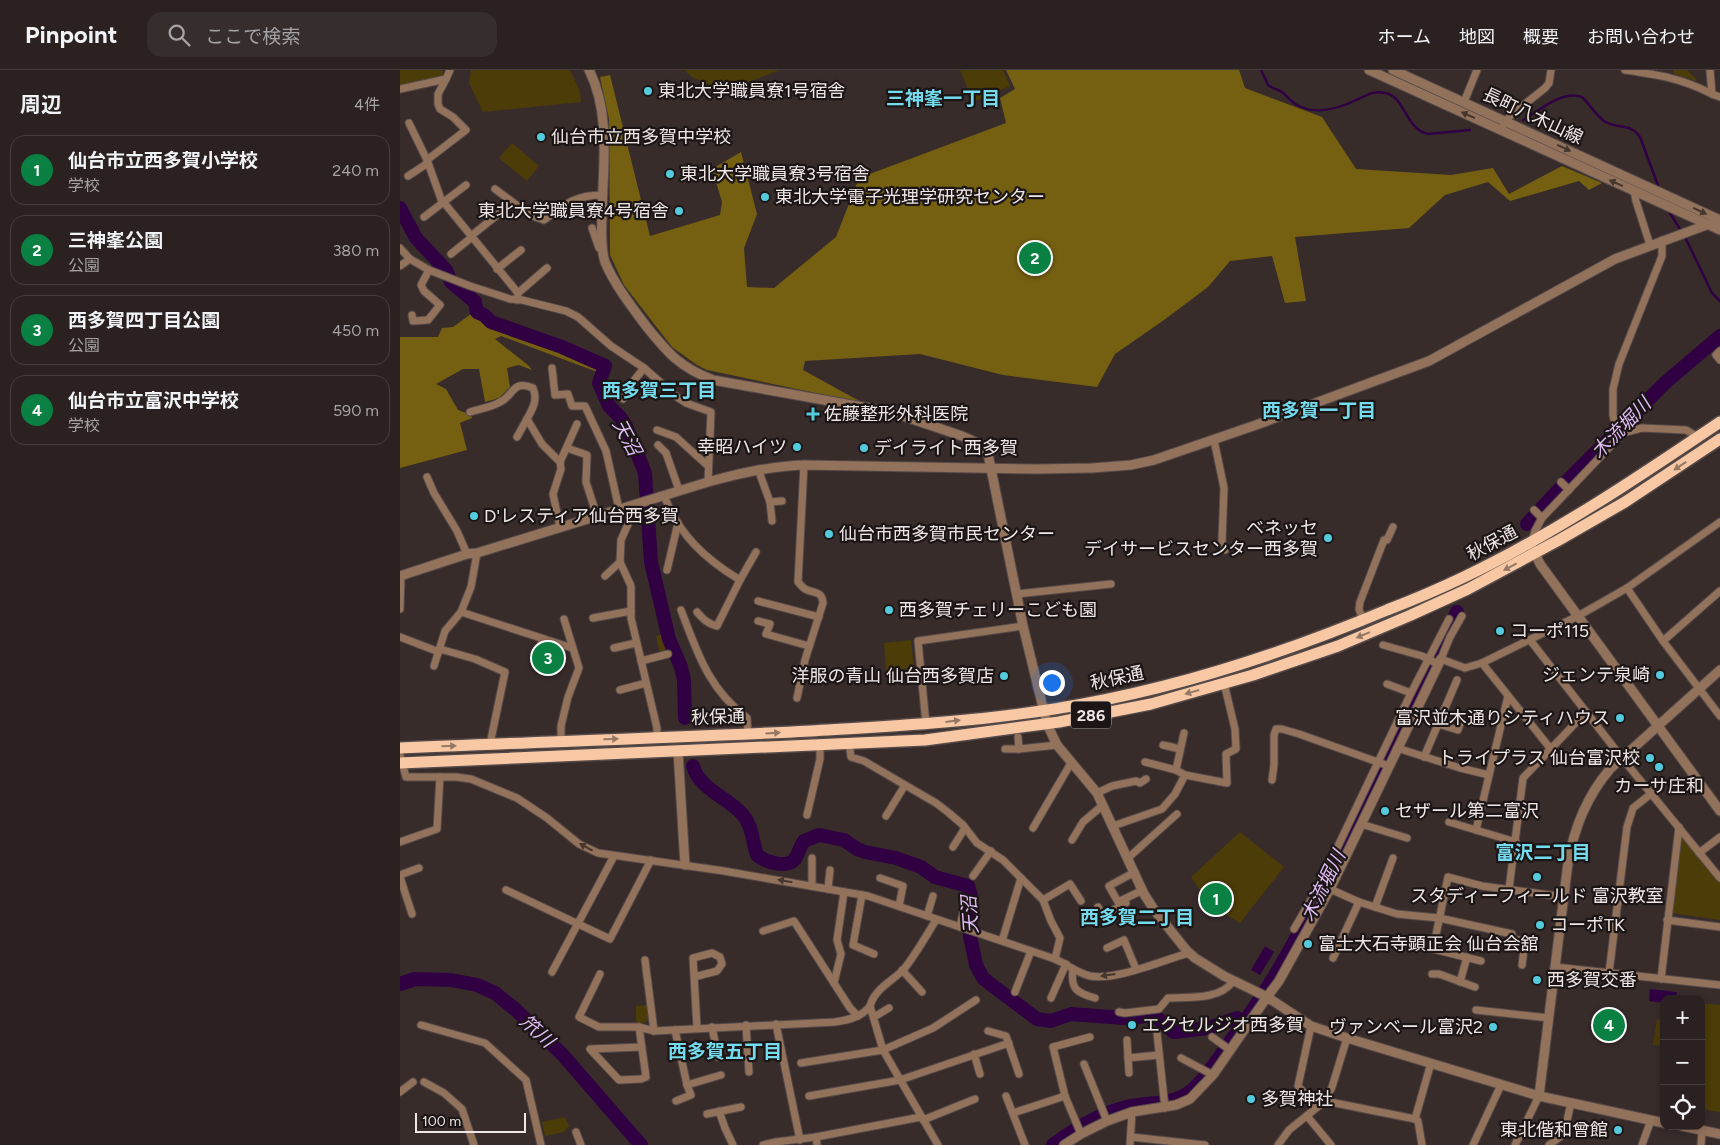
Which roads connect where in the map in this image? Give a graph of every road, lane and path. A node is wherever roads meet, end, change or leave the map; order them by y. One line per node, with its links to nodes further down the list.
1 (450, 70): 9 (street)
2 (589, 70): 22 (street)
3 (1369, 70): 16 (street, one-way to 3)
4 (1392, 70): 13 (street, 長町八木山線)
5 (1477, 70): 13 (street)
6 (1551, 70): 14 (street)
7 (1625, 70): 11 (street)
8 (1710, 70): 11 (street)
9 (446, 79): 10 (street); 17 (street)
10 (400, 89)
11 (1712, 94): 12 (street)
12 (1720, 97)
13 (1464, 102): 14 (street, 長町八木山線)
14 (1506, 122): 16 (street); 26 (street, 長町八木山線, one-way to 26)
15 (409, 123): 17 (street)
16 (1501, 130): 21 (street, one-way to 16)
17 (428, 162): 18 (street); 23 (street)
18 (408, 176)
19 (466, 185): 23 (street)
20 (495, 189): 22 (street)
21 (1634, 191): 27 (street); 32 (street)
22 (602, 195): 34 (street)
23 (444, 202): 25 (street); 30 (street)
24 (501, 212): 30 (street)
25 (424, 217)
26 (1720, 220): 27 (street)
27 (1708, 224): 29 (street); 31 (street)
28 (592, 228): 34 (street)
29 (1720, 230)
30 (471, 237): 36 (street); 40 (street)
31 (1662, 240): 32 (street); 54 (street)
32 (1650, 245): 58 (street)
33 (400, 248): 37 (street)
34 (602, 248): 64 (street)
35 (521, 250): 40 (street)
36 (452, 254)
37 (410, 259): 38 (street); 41 (street)
38 (400, 266)
39 (547, 268): 42 (street)
40 (498, 269): 42 (street)
41 (429, 270): 42 (street); 43 (street)
42 (517, 296): 47 (street)
43 (412, 315)
44 (1720, 351): 45 (street)
45 (1720, 360)
46 (552, 368): 73 (street)
47 (644, 368): 48 (street); 63 (street)
48 (623, 400)
49 (470, 412): 50 (street)
50 (527, 419): 55 (street); 61 (street)
51 (1720, 422): 56 (highway, 秋保通 / 286)
52 (577, 424): 60 (street)
53 (656, 430): 63 (street)
54 (1618, 436): 56 (street); 80 (street)
55 (517, 437)
56 (1698, 437): 80 (highway, 秋保通 / 286)
57 (1720, 439): 85 (highway, 秋保通 / 286, one-way to 85)
58 (1214, 440): 64 (street); 81 (street)
59 (658, 446): 68 (street)
60 (567, 448): 61 (street); 74 (street)
61 (560, 462): 78 (street)
62 (804, 465): 64 (street); 65 (street); 103 (street)
63 (708, 466): 67 (street)
64 (991, 467): 94 (street)
65 (758, 469): 67 (street); 70 (street)
66 (428, 477): 84 (street)
67 (708, 482): 68 (street)
68 (679, 490): 69 (street)
69 (664, 495): 72 (street); 77 (street)
70 (770, 502): 71 (street); 75 (street)
71 (782, 502)
72 (631, 505): 73 (street); 86 (street)
73 (619, 509): 74 (street)
74 (597, 516): 78 (street)
75 (772, 521)
76 (1720, 522): 92 (street)
77 (678, 523): 87 (street); 90 (street)
78 (560, 527): 83 (street)
79 (1393, 527): 107 (street)
80 (1532, 541): 85 (street); 107 (highway, 秋保通 / 286)
81 (1225, 550)
82 (756, 552): 90 (street)
83 (477, 553): 84 (street); 99 (street)
84 (467, 554): 88 (street)
85 (1534, 554): 102 (street); 129 (highway, 秋保通 / 286, one-way to 129)
86 (620, 562): 89 (street); 98 (street)
87 (667, 570)
88 (400, 576): 96 (street)
89 (605, 576)
90 (740, 580): 100 (street)
91 (1111, 584): 94 (street)
92 (1627, 588): 102 (street); 113 (street)
93 (1720, 591): 113 (street)
94 (1016, 594): 109 (street)
95 (758, 601): 103 (street)
96 (400, 609)
97 (681, 610): 145 (street)
98 (631, 611): 104 (street); 114 (street)
99 (461, 612): 111 (street); 119 (street)
100 (697, 612)
101 (1462, 616): 123 (street)
102 (1578, 616): 112 (street); 143 (street)
103 (819, 617): 116 (street)
104 (593, 618)
105 (564, 619): 117 (street)
106 (1449, 619): 123 (street)
107 (1363, 620): 136 (highway, 秋保通 / 286)
108 (758, 621): 116 (street)
109 (1023, 626): 136 (street); 140 (street)
110 (400, 638): 119 (street)
111 (543, 639): 117 (street); 121 (street)
112 (1530, 640): 124 (street); 137 (street)
113 (1663, 641): 131 (street)
114 (636, 643): 118 (street); 122 (street)
115 (1383, 645): 123 (street)
116 (809, 646): 135 (street)
117 (572, 648): 148 (street)
118 (614, 648)
119 (439, 650): 125 (street); 150 (street)
120 (668, 654): 122 (street)
121 (536, 657)
122 (641, 661): 128 (street)
123 (1434, 661): 124 (street); 133 (street); 157 (street)
124 (1482, 663): 134 (street)
125 (434, 666)
126 (1720, 670): 131 (street)
127 (1457, 680): 142 (street)
128 (646, 683): 132 (street); 147 (street)
129 (1224, 683): 141 (highway, 秋保通 / 286, one-way to 141); 168 (street)
130 (1386, 684): 133 (street)
131 (1700, 689): 138 (street); 143 (street)
132 (620, 690)
133 (1411, 693): 166 (street)
134 (1508, 696): 158 (street); 169 (street)
135 (797, 698)
136 (1044, 710): 140 (highway, 秋保通 / 286, one-way to 136); 141 (street)
137 (1586, 712): 158 (street); 162 (street)
138 (1720, 716)
139 (1461, 720): 142 (street)
140 (926, 724): 145 (highway, 秋保通 / 286, one-way to 140)
141 (1047, 724): 144 (highway, 秋保通 / 286); 152 (street)
142 (1438, 724): 161 (street)
143 (1658, 725): 162 (street); 177 (street)
144 (1017, 733): 149 (highway, 秋保通 / 286); 156 (street)
145 (748, 734): 147 (highway, 秋保通 / 286)
146 (1184, 734): 159 (street)
147 (657, 737): 148 (highway, 秋保通 / 286, one-way to 147)
148 (561, 742): 150 (highway, 秋保通 / 286)
149 (849, 743): 151 (highway, 秋保通 / 286); 173 (street)
150 (490, 744): 154 (highway, 秋保通 / 286, one-way to 150)
151 (820, 745): 160 (highway, 秋保通 / 286); 179 (street)
152 (1057, 745): 156 (street); 165 (street)
153 (1163, 745): 159 (street)
154 (400, 748)
155 (1005, 748): 156 (street)
156 (1019, 748)
157 (1397, 748): 161 (street); 166 (street)
158 (1550, 748): 192 (street)
159 (1180, 749): 167 (street)
160 (678, 751): 163 (highway, 秋保通 / 286); 201 (street)
161 (1424, 757): 169 (street)
162 (1622, 758): 175 (street); 219 (street)
163 (401, 760): 170 (street)
164 (1145, 762): 167 (street)
165 (1071, 763): 174 (street); 186 (street)
166 (1383, 764): 172 (street); 182 (street); 236 (street)
167 (1176, 770): 168 (street)
168 (1185, 775): 183 (street)
169 (1489, 775): 187 (street)
170 (440, 777): 191 (street); 196 (street, one-way to 170)
171 (1146, 779): 174 (street)
172 (1272, 780)
173 (905, 784): 180 (street); 185 (street)
174 (1097, 793): 176 (street)
175 (1652, 793): 184 (street); 254 (street)
176 (1103, 805): 183 (street); 190 (street)
177 (1720, 811)
178 (1177, 814): 198 (street)
179 (807, 815)
180 (886, 816)
181 (1449, 822): 187 (street)
182 (1361, 824): 189 (street); 212 (street)
183 (1113, 826): 198 (street)
184 (1679, 827): 195 (street); 231 (street)
185 (965, 828): 193 (street); 194 (street)
186 (1033, 828)
187 (1476, 830): 192 (street)
188 (1720, 837): 195 (street)
189 (1407, 838)
190 (1072, 840)
191 (400, 842)
192 (1516, 842): 213 (street)
193 (953, 847)
194 (991, 851): 206 (street); 208 (street)
195 (1700, 853): 209 (street)
196 (614, 856): 200 (street); 232 (street)
197 (812, 858): 210 (street)
198 (1128, 858): 204 (street)
199 (1393, 858): 224 (street)
200 (651, 860): 201 (street); 232 (street)
201 (685, 865): 210 (street, one-way to 201)
202 (419, 868): 205 (street)
203 (830, 870): 211 (street)
204 (1135, 872): 216 (street); 216 (street)
205 (400, 876): 227 (street)
206 (973, 876)
207 (880, 878): 223 (street)
208 (1022, 878): 220 (street); 237 (street)
209 (1720, 878)
210 (812, 886): 211 (street)
211 (828, 889): 215 (street)
212 (1330, 889): 222 (street); 236 (street)
213 (1509, 889): 219 (street); 229 (street)
214 (506, 890): 232 (street)
215 (844, 892): 217 (street); 261 (street)
216 (1144, 892): 225 (street); 240 (street)
217 (862, 895): 223 (street); 241 (street)
218 (933, 896): 228 (street)
219 (1564, 896): 249 (street)
220 (1043, 900): 221 (street); 244 (street)
221 (1081, 901)
222 (1358, 902): 224 (street); 243 (street)
223 (899, 906): 228 (street)
224 (1376, 906): 229 (street)
225 (1098, 907)
226 (964, 908): 234 (street)
227 (412, 914)
228 (928, 916): 230 (street)
229 (1439, 918): 242 (street); 248 (street)
230 (936, 920): 234 (street); 252 (street)
231 (1667, 920): 233 (street); 258 (street)
232 (577, 924): 253 (street)
233 (1720, 926)
234 (963, 929): 237 (street)
235 (763, 931): 261 (street)
236 (1297, 932): 266 (street)
237 (1002, 941): 239 (street)
238 (1106, 948): 251 (street)
239 (1031, 951): 244 (street); 265 (street)
240 (1189, 953): 251 (street); 259 (street)
241 (874, 954)
242 (1467, 957): 246 (street); 260 (street)
243 (1334, 958)
244 (1055, 959): 247 (street)
245 (644, 960): 285 (street)
246 (1481, 961)
247 (1066, 964): 250 (street); 267 (street)
248 (1522, 965)
249 (1555, 967): 254 (street); 276 (street)
250 (1073, 969): 251 (street, one-way to 250); 268 (street)
251 (1136, 969)
252 (902, 970): 264 (street); 270 (street)
253 (552, 972)
254 (1609, 973): 258 (street)
255 (600, 974): 281 (street)
256 (1432, 974): 260 (street)
257 (694, 977): 257 (street); 283 (street)
258 (1661, 979): 263 (street)
259 (1233, 980): 266 (street); 273 (street)
260 (1460, 982): 262 (street)
261 (834, 983): 274 (street)
262 (1475, 986)
263 (1720, 986)
264 (922, 992)
265 (1015, 992)
266 (1266, 997): 280 (street); 294 (street)
267 (1051, 998)
268 (1095, 998)
269 (976, 1000): 295 (street)
270 (870, 1006): 274 (street); 275 (street)
271 (889, 1008): 275 (street)
272 (1476, 1010): 276 (street)
273 (1119, 1012)
274 (858, 1016): 277 (street)
275 (874, 1017): 295 (street)
276 (1549, 1018): 319 (street)
277 (776, 1024): 279 (street); 341 (street)
278 (421, 1025): 346 (street)
279 (746, 1025): 282 (street); 304 (street)
280 (1310, 1026): 290 (street); 325 (street)
281 (639, 1027): 285 (street); 293 (street)
282 (712, 1027): 283 (street); 298 (street)
283 (697, 1028): 284 (street)
284 (676, 1030): 285 (street); 313 (street)
285 (654, 1031)
286 (988, 1031): 292 (street)
287 (1157, 1033): 297 (street)
288 (1090, 1037): 318 (street)
289 (1212, 1037): 294 (street)
290 (1347, 1038): 302 (street); 322 (street)
291 (1126, 1040): 299 (street)
292 (1009, 1043): 296 (street); 307 (street)
293 (642, 1047): 293 (street)
294 (1229, 1049): 305 (street)
295 (884, 1050): 301 (street); 310 (street)
296 (974, 1054): 306 (street); 310 (street)
297 (1159, 1055): 299 (street); 324 (street)
298 (718, 1057)
299 (1128, 1058): 308 (street)
300 (1181, 1058): 305 (street)
301 (801, 1063)
302 (1431, 1063): 314 (street); 333 (street)
303 (1084, 1064): 332 (street)
304 (749, 1072)
305 (1209, 1072): 324 (street)
306 (980, 1074)
307 (1019, 1074)
308 (1130, 1074)
309 (721, 1075): 313 (street)
310 (900, 1080): 316 (street); 334 (street)
311 (413, 1082): 315 (street)
312 (424, 1082): 345 (street)
313 (687, 1085): 321 (street)
314 (1501, 1085): 319 (street); 357 (street)
315 (400, 1092)
316 (809, 1096)
317 (1006, 1096): 329 (street)
318 (1065, 1096): 329 (street); 340 (street)
319 (1539, 1096): 323 (street); 358 (street)
320 (975, 1099): 334 (street)
321 (676, 1101)
322 (1325, 1101): 325 (street); 333 (street)
323 (1571, 1103): 335 (street); 359 (street)
324 (1164, 1104): 328 (street)
325 (1317, 1106): 331 (street)
326 (741, 1107): 327 (street)
327 (720, 1112): 330 (street); 348 (street)
328 (1132, 1112): 332 (street); 343 (street)
329 (1013, 1113): 351 (street)
330 (707, 1114)
331 (1306, 1116): 354 (street); 355 (street)
332 (1105, 1117): 340 (street)
333 (1415, 1118): 356 (street)
334 (922, 1119): 342 (street); 350 (street)
335 (1651, 1120): 336 (street); 360 (street)
336 (1660, 1121)
337 (1702, 1130): 339 (street); 361 (street)
338 (576, 1132): 347 (street)
339 (1720, 1134)
340 (1078, 1137): 352 (street)
341 (800, 1140): 342 (street); 344 (street)
342 (817, 1141)
343 (1130, 1141): 353 (street)
344 (777, 1143): 349 (street)
345 (474, 1145)
346 (541, 1145)
347 (581, 1145)
348 (733, 1145)
349 (763, 1145)
350 (938, 1145)
351 (1025, 1145)
352 (1064, 1145)
353 (1205, 1145)
354 (1278, 1145)
355 (1331, 1145)
356 (1422, 1145)
357 (1473, 1145)
358 (1515, 1145)
359 (1549, 1145)
360 (1642, 1145)
361 (1701, 1145)

